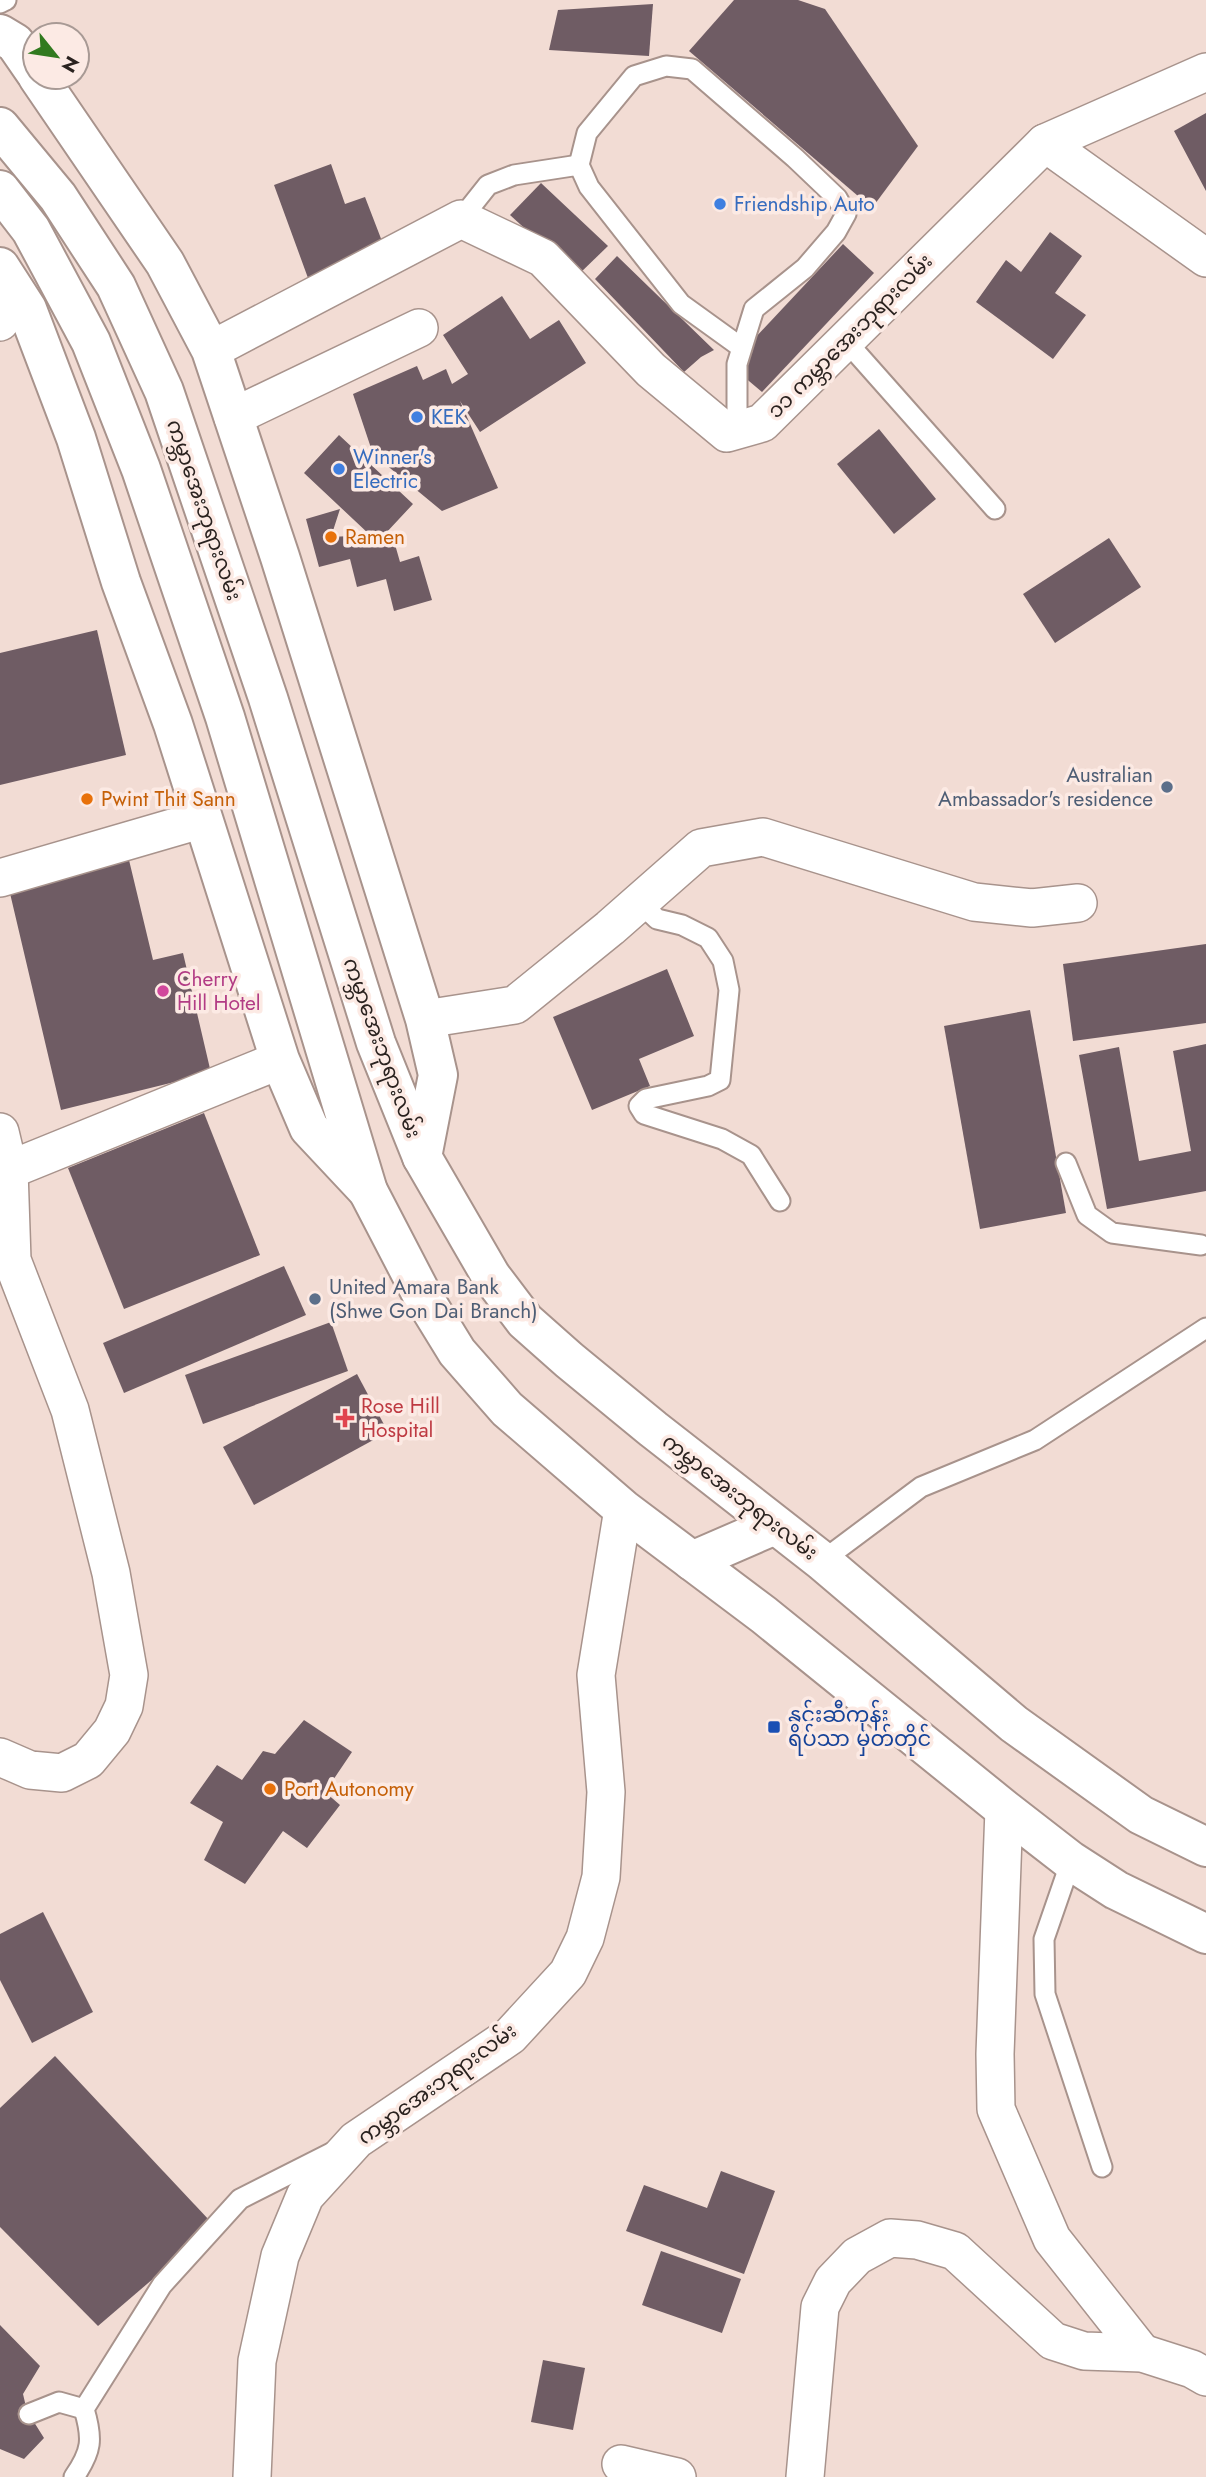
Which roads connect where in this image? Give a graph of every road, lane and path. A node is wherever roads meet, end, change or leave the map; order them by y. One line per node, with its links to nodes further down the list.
1 (6, 0): 2 (lane)
2 (0, 3)
3 (1206, 72): 6 (street, ၁၁ ကမ္ဘာအေးဘုရားလမ်း)
4 (48, 91): 15 (main road)
5 (0, 127): 26 (main road, ကမ္ဘာအေးဘုရားလမ်း)
6 (1045, 143): 10 (street); 13 (street, ၁၁ ကမ္ဘာအေးဘုရားလမ်း)
7 (579, 165): 9 (lane); 14 (lane); 14 (lane)
8 (0, 190): 29 (main road)
9 (461, 219): 15 (street); 17 (street)
10 (1206, 258)
11 (6, 295): 19 (main road)
12 (419, 328): 16 (street)
13 (846, 341): 17 (street, ၁၁ ကမ္ဘာအေးဘုရားလမ်း); 18 (lane)
14 (742, 348): 17 (lane)
15 (211, 350): 16 (main road)
16 (233, 417): 23 (main road)
17 (737, 430)
18 (995, 509)
19 (203, 819): 20 (street); 24 (main road)
20 (0, 878)
21 (639, 902): 22 (street); 23 (street); 30 (lane)
22 (1078, 903)
23 (425, 1018): 26 (main road)
24 (280, 1060): 28 (street); 29 (main road)
25 (0, 1132): 28 (street)
26 (422, 1157): 34 (main road, ကမ္ဘာအေးဘုရားလမ်း)
27 (1066, 1163): 31 (lane)
28 (9, 1170): 37 (street)
29 (368, 1191): 33 (main road)
30 (780, 1201)
31 (1204, 1249)
32 (1206, 1328): 36 (lane)
33 (623, 1509): 35 (main road); 42 (street, ကမ္ဘာအေးဘုရားလမ်း)
34 (775, 1525): 35 (main road); 36 (main road, ကမ္ဘာအေးဘုရားလမ်း)
35 (692, 1561): 38 (main road)
36 (822, 1561): 39 (main road, ကမ္ဘာအေးဘုရားလမ်း)
37 (0, 1756)
38 (1004, 1809): 40 (main road); 44 (street)
39 (1206, 1847)
40 (1071, 1861): 41 (main road); 43 (lane)
41 (1206, 1934)
42 (356, 2140): 46 (lane); 48 (street, ကမ္ဘာအေးဘုရားလမ်း)
43 (1102, 2167)
44 (1142, 2353): 45 (street); 52 (street)
45 (1201, 2370)
46 (84, 2409): 47 (lane); 50 (lane)
47 (29, 2414)
48 (252, 2463)
49 (621, 2464): 51 (street)
50 (74, 2477)
51 (677, 2477)
52 (805, 2477)

